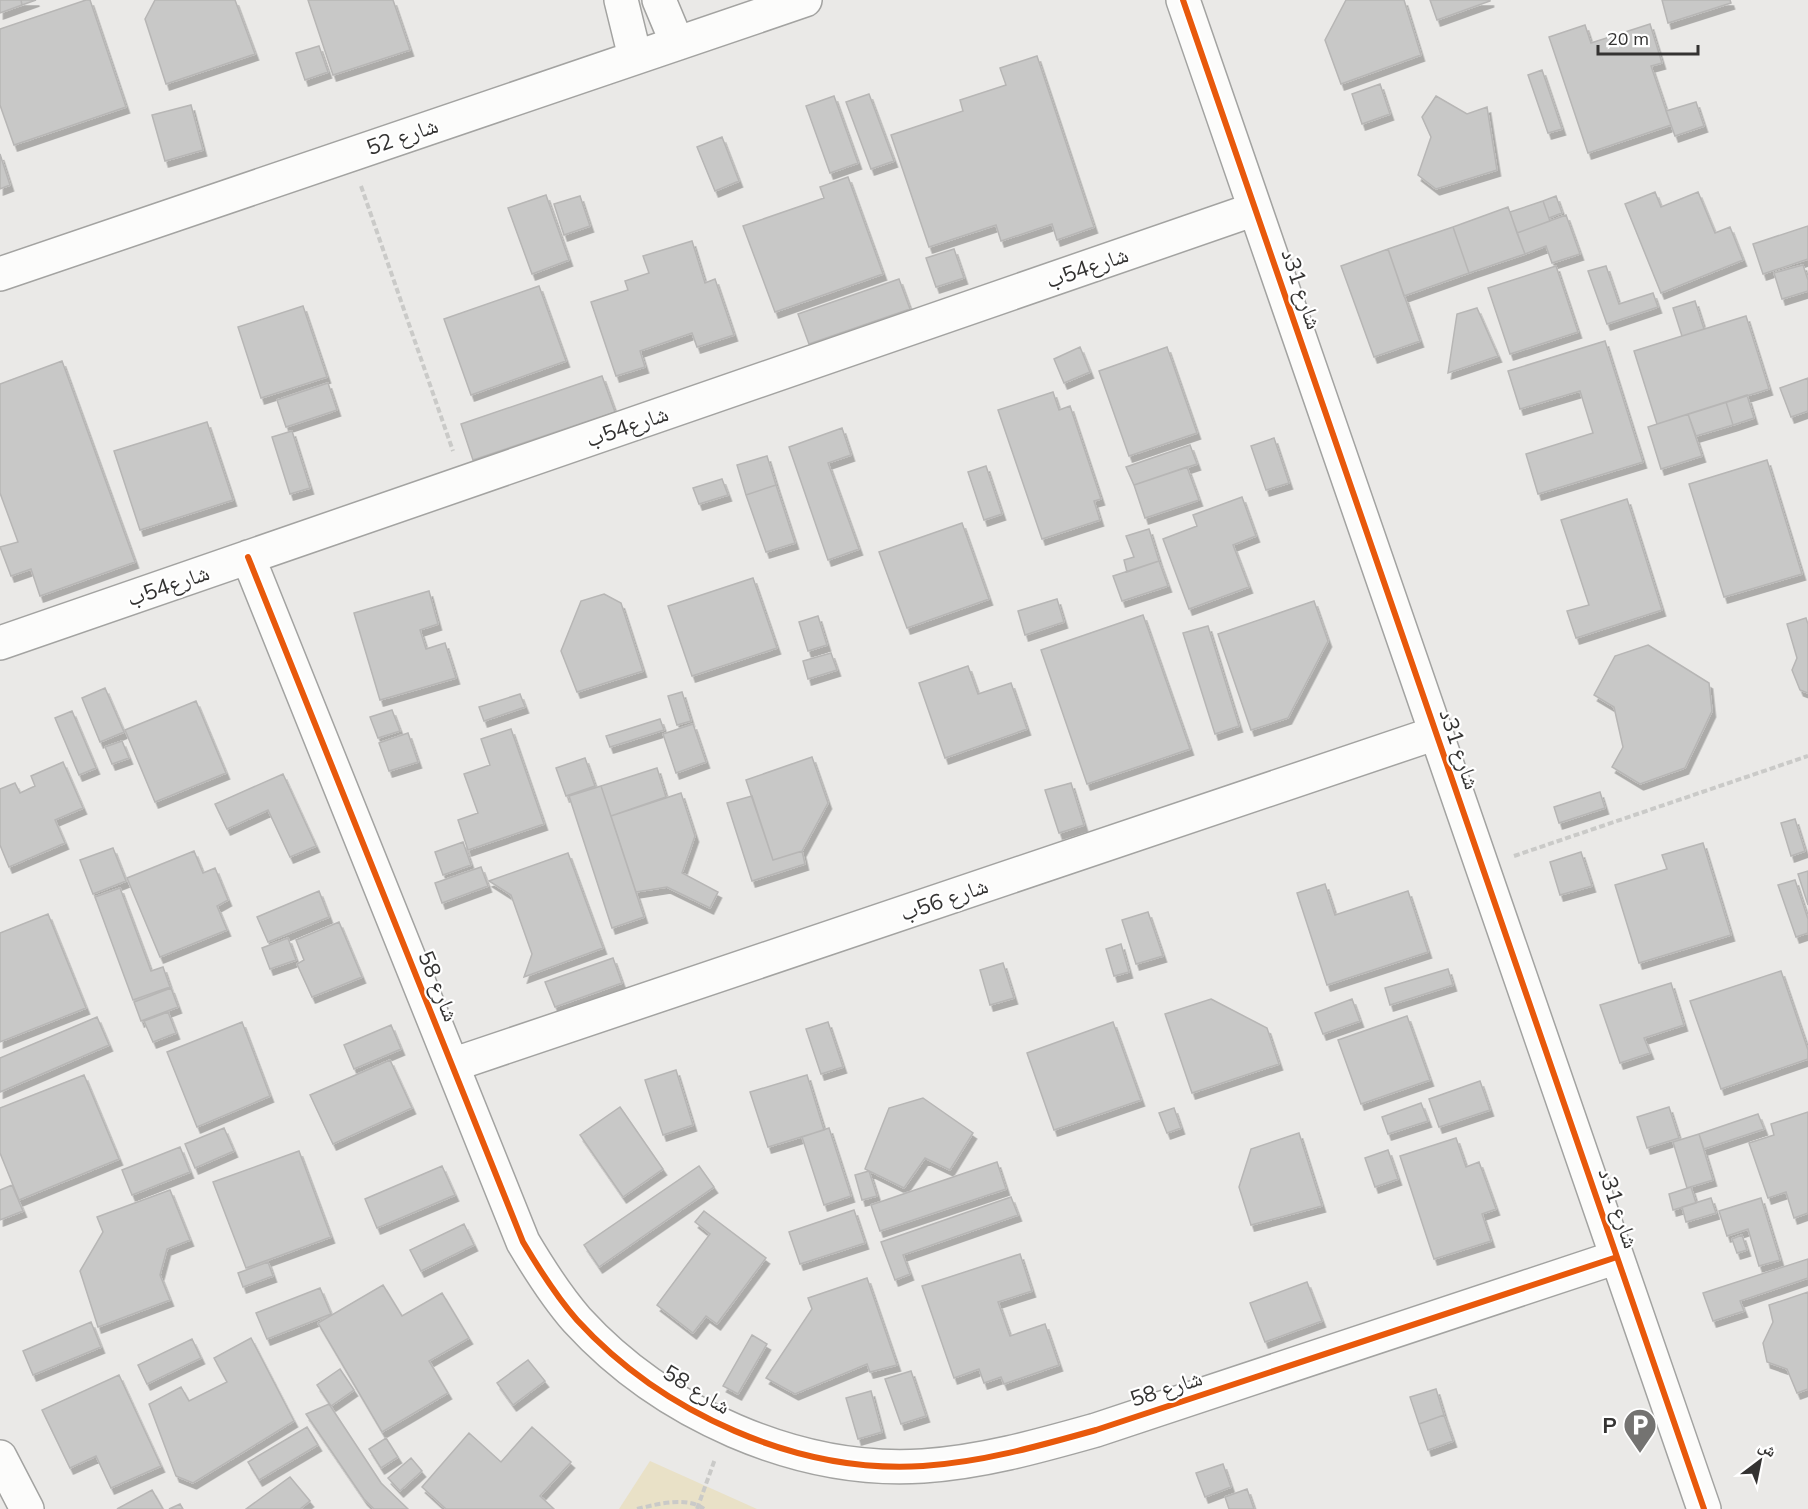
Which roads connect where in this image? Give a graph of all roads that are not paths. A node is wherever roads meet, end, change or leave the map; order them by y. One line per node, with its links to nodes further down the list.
1 (621, 0): 6 (street)
2 (659, 0): 5 (street)
3 (805, 0): 5 (street, شارع 52)
4 (1183, 0): 7 (street, شارع 31د)
5 (677, 43): 6 (street, شارع 52)
6 (635, 57): 8 (street, شارع 52)
7 (1255, 209): 9 (street, شارع54ب); 11 (street, شارع 31د)
8 (0, 274)
9 (248, 557): 10 (street, شارع54ب); 12 (street, شارع 58)
10 (0, 643)
11 (1436, 733): 12 (street, شارع 56ب); 13 (street, شارع 31د)
12 (452, 1065): 13 (street, شارع 58)
13 (1617, 1257): 16 (street, شارع 31د)
14 (0, 1457): 15 (street)
15 (27, 1509)
16 (1704, 1509)

